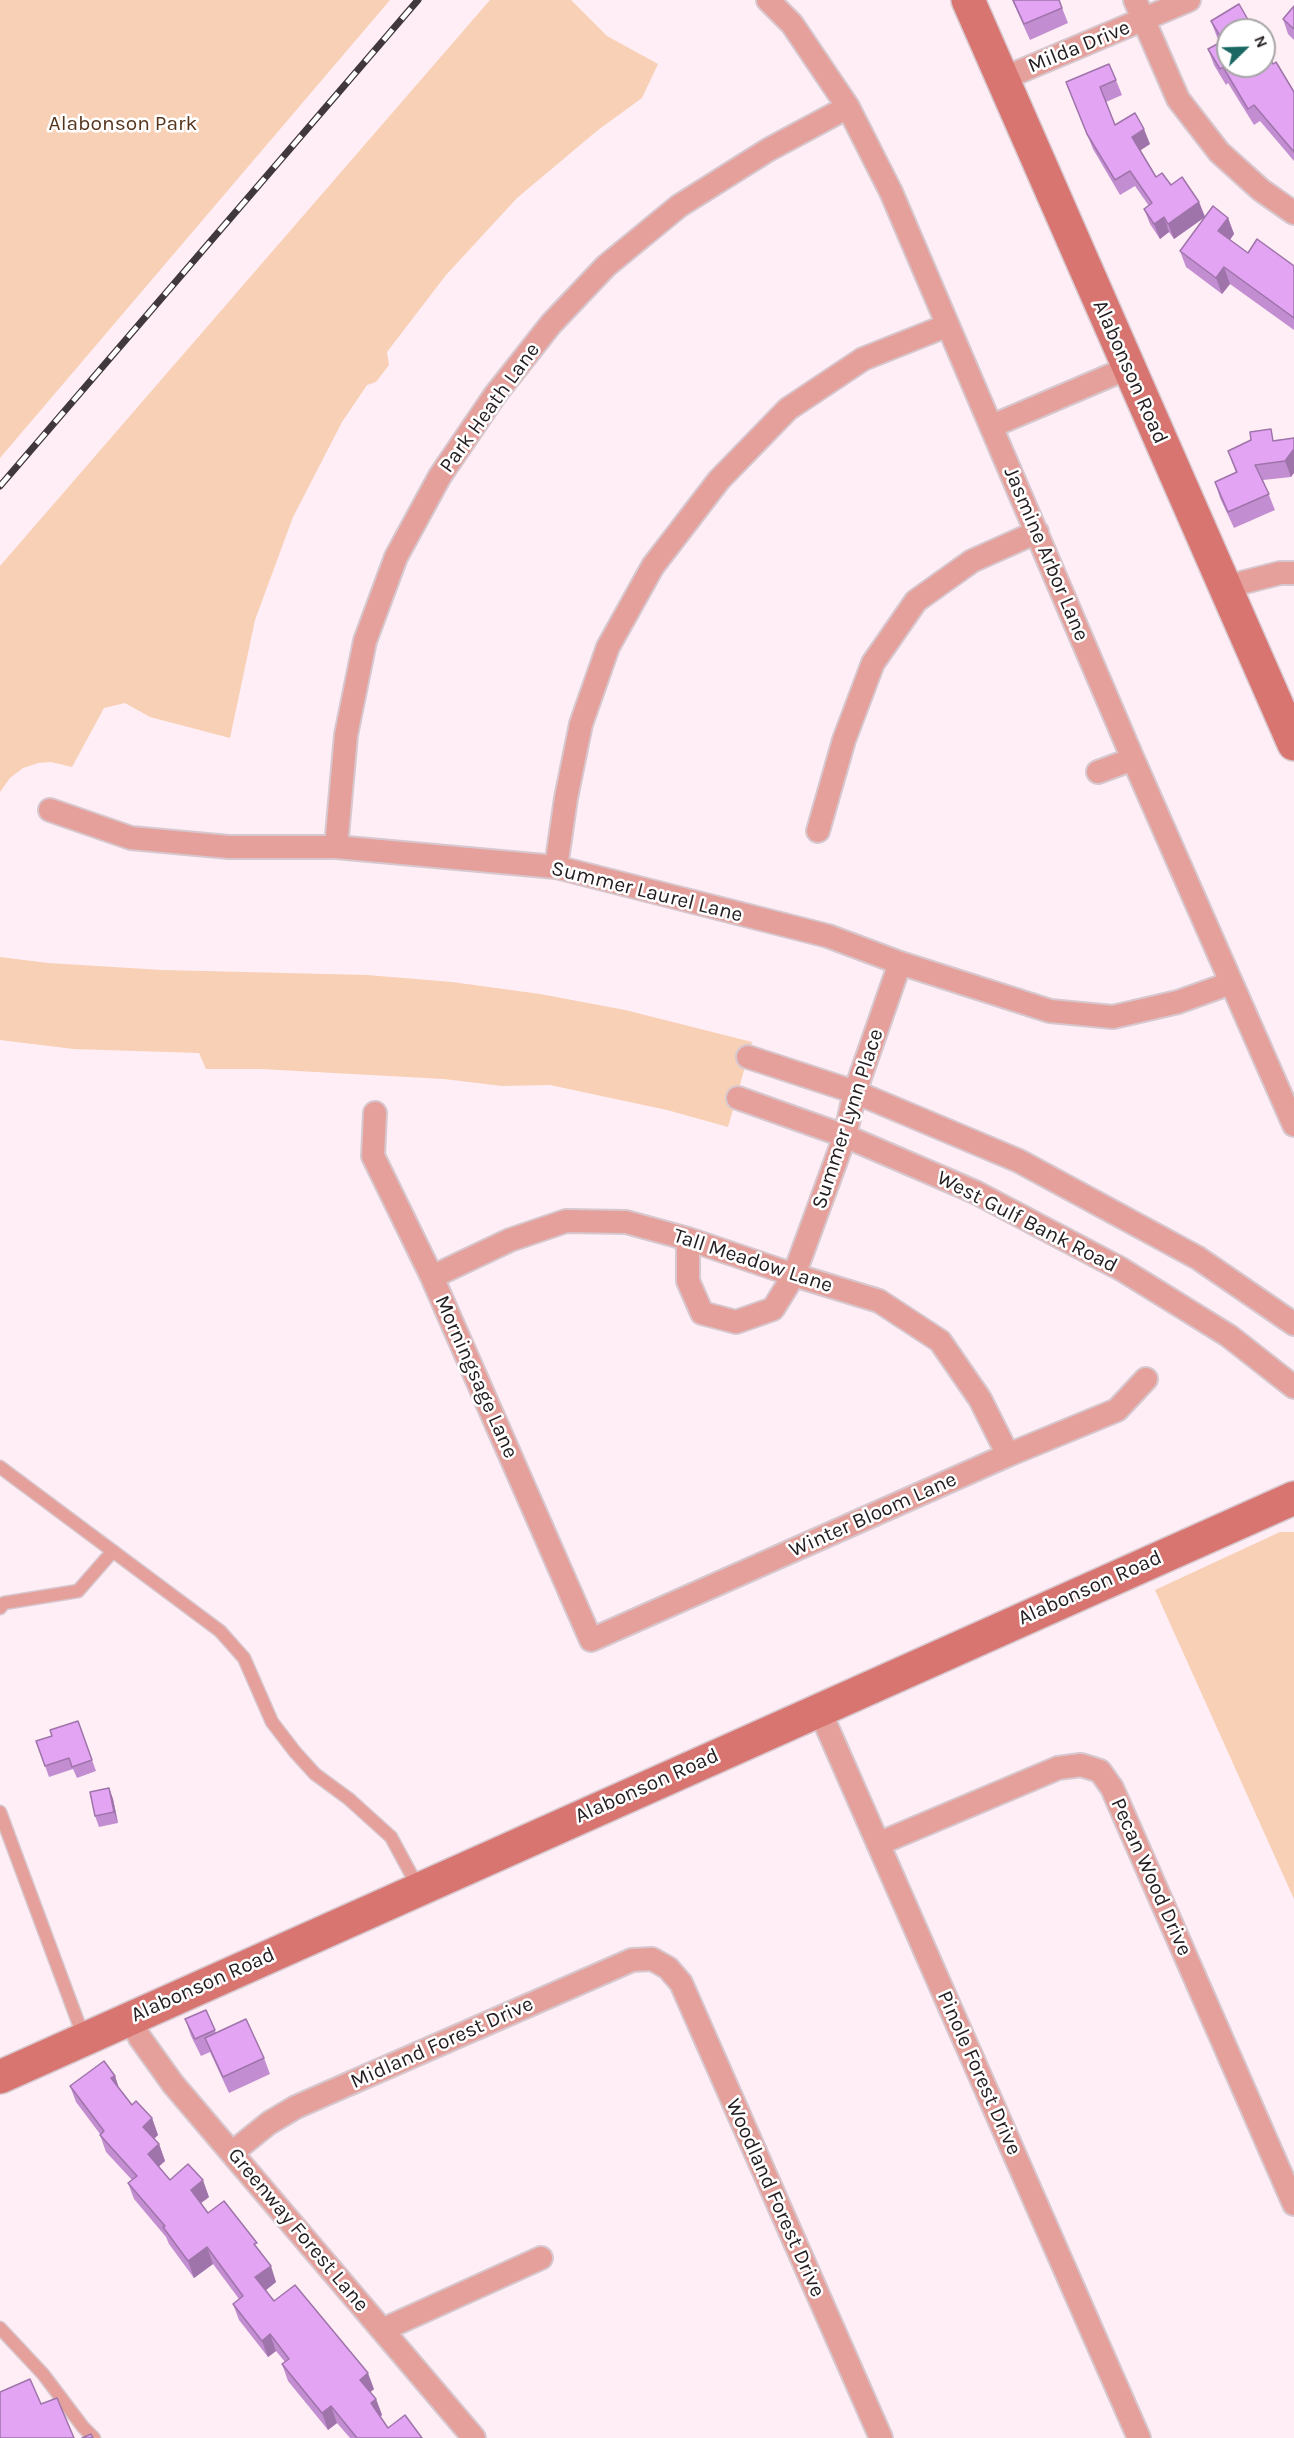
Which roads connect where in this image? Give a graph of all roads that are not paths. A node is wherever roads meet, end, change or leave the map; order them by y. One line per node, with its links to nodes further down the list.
1 (768, 0): 7 (street, Jasmine Arbor Lane)
2 (968, 0): 6 (street, Alabonson Road)
3 (1135, 0): 5 (street)
4 (1189, 0): 5 (street, Milda Drive)
5 (1144, 21): 6 (street, Milda Drive); 8 (street)
6 (1002, 79): 10 (street, Alabonson Road)
7 (848, 107): 9 (street, Jasmine Arbor Lane); 20 (street, Park Heath Lane)
8 (1294, 213)
9 (946, 326): 11 (street, Jasmine Arbor Lane); 21 (street)
10 (1128, 368): 11 (street); 14 (street, Alabonson Road)
11 (992, 426): 12 (street, Jasmine Arbor Lane)
12 (1036, 532): 16 (street, Jasmine Arbor Lane); 19 (street)
13 (1294, 573): 14 (street)
14 (1225, 587): 15 (street, Alabonson Road)
15 (1294, 744)
16 (1133, 759): 17 (street); 23 (street, Jasmine Arbor Lane)
17 (1098, 772)
18 (50, 810): 20 (street, Summer Laurel Lane)
19 (818, 831)
20 (336, 847): 21 (street, Summer Laurel Lane)
21 (556, 867): 22 (street, Summer Laurel Lane)
22 (900, 963): 23 (street, Summer Laurel Lane); 25 (street, Summer Lynn Place)
23 (1231, 983): 28 (street, Jasmine Arbor Lane)
24 (748, 1057): 25 (street)
25 (855, 1092): 29 (street, Summer Lynn Place); 33 (street)
26 (738, 1098): 29 (street, West Gulf Bank Road)
27 (375, 1113): 32 (street, Morningsage Lane)
28 (1294, 1125)
29 (845, 1136): 31 (street, Summer Lynn Place); 35 (street, West Gulf Bank Road)
30 (688, 1239): 31 (street, Tall Meadow Lane); 31 (street, Summer Lynn Place); 32 (street, Tall Meadow Lane)
31 (794, 1275): 36 (street, Tall Meadow Lane)
32 (432, 1277): 41 (street, Morningsage Lane)
33 (1294, 1324)
34 (1146, 1379): 36 (street, Winter Bloom Lane)
35 (1294, 1387)
36 (1008, 1455): 41 (street, Winter Bloom Lane)
37 (0, 1467): 39 (lane)
38 (1294, 1498): 42 (street, Alabonson Road)
39 (113, 1551): 40 (lane); 45 (lane)
40 (0, 1608)
41 (591, 1640)
42 (819, 1709): 44 (street, Pinole Forest Drive); 45 (street, Alabonson Road)
43 (0, 1812): 48 (lane)
44 (878, 1844): 51 (street, Pecan Wood Drive); 58 (street, Pinole Forest Drive)
45 (419, 1888): 47 (street, Alabonson Road)
46 (661, 1964): 50 (street, Midland Forest Drive); 57 (street, Woodland Forest Drive)
47 (130, 2018): 48 (street, Alabonson Road); 50 (street, Greenway Forest Lane)
48 (84, 2038): 49 (street, Alabonson Road)
49 (0, 2077)
50 (233, 2152): 54 (street, Greenway Forest Lane)
51 (1294, 2204)
52 (541, 2258): 54 (street)
53 (0, 2328): 55 (lane)
54 (382, 2330): 56 (street, Greenway Forest Lane)
55 (94, 2438)
56 (474, 2438)
57 (881, 2438)
58 (1139, 2438)

